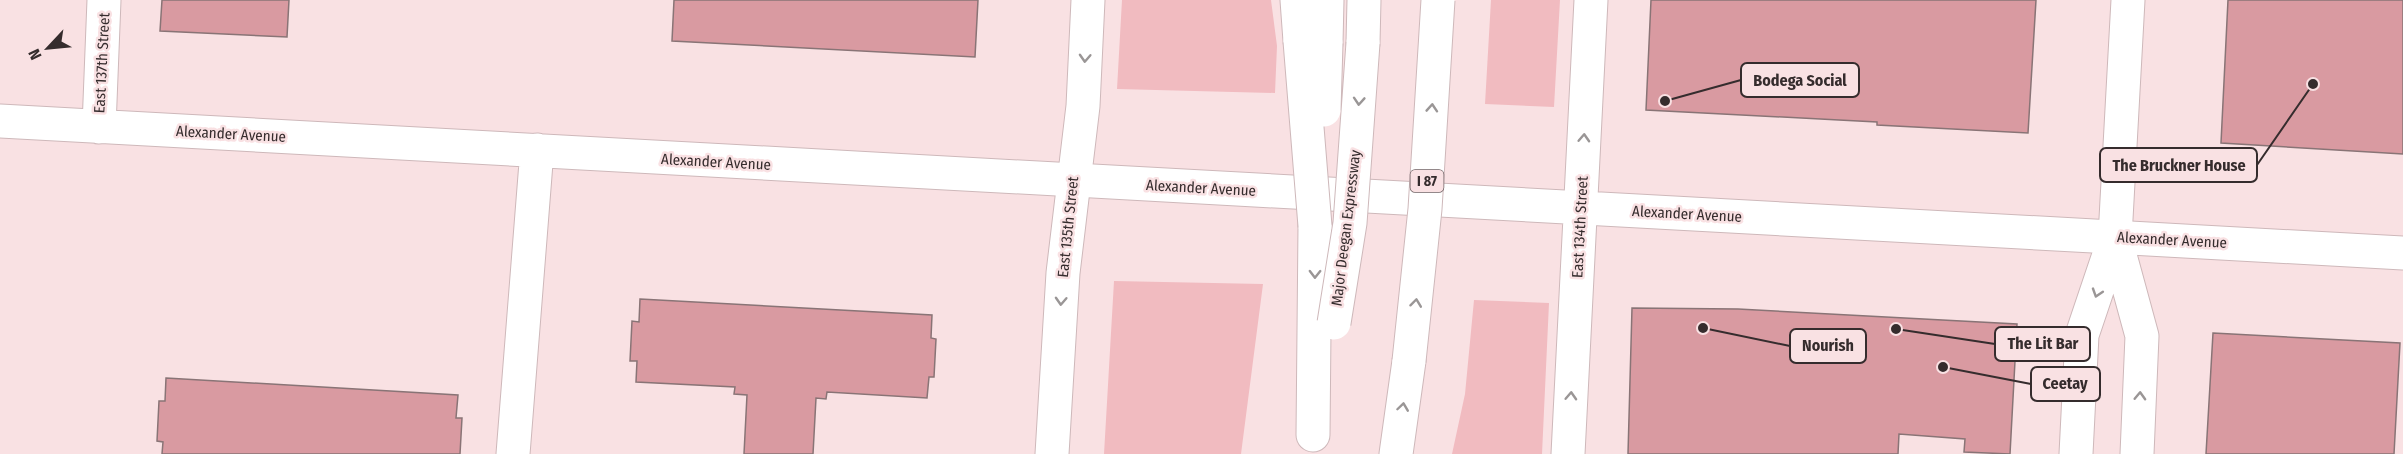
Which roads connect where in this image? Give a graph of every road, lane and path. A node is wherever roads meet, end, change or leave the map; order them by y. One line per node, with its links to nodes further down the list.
1 (105, 0): 11 (main road, East 137th Street)
2 (1088, 0): 13 (main road, East 135th Street, one-way to 13)
3 (1297, 0): 9 (main road)
4 (1327, 0): 9 (main road)
5 (1364, 0): 17 (main road, Major Deegan Expressway, one-way to 17, bridge)
6 (1438, 0): 21 (main road, I 87, one-way to 6, bridge)
7 (1591, 0): 14 (main road, East 134th Street, one-way to 7)
8 (2128, 0): 15 (main road)
9 (1313, 42): 17 (main road, one-way to 17, bridge)
10 (0, 121): 11 (main road, Alexander Avenue)
11 (99, 127): 12 (main road, Alexander Avenue)
12 (537, 150): 13 (main road, Alexander Avenue); 19 (main road)
13 (1073, 180): 14 (main road, Alexander Avenue); 20 (main road, East 135th Street, one-way to 20)
14 (1581, 209): 15 (main road, Alexander Avenue); 22 (main road, East 134th Street, one-way to 14)
15 (2115, 237): 16 (main road, Alexander Avenue); 23 (main road, one-way to 23); 24 (main road, one-way to 15)
16 (2403, 253)
17 (1324, 323): 18 (main road, Major Deegan Expressway)
18 (1311, 445)
19 (513, 454)
20 (1052, 454)
21 (1396, 454)
22 (1568, 454)
23 (2076, 454)
24 (2137, 454)

